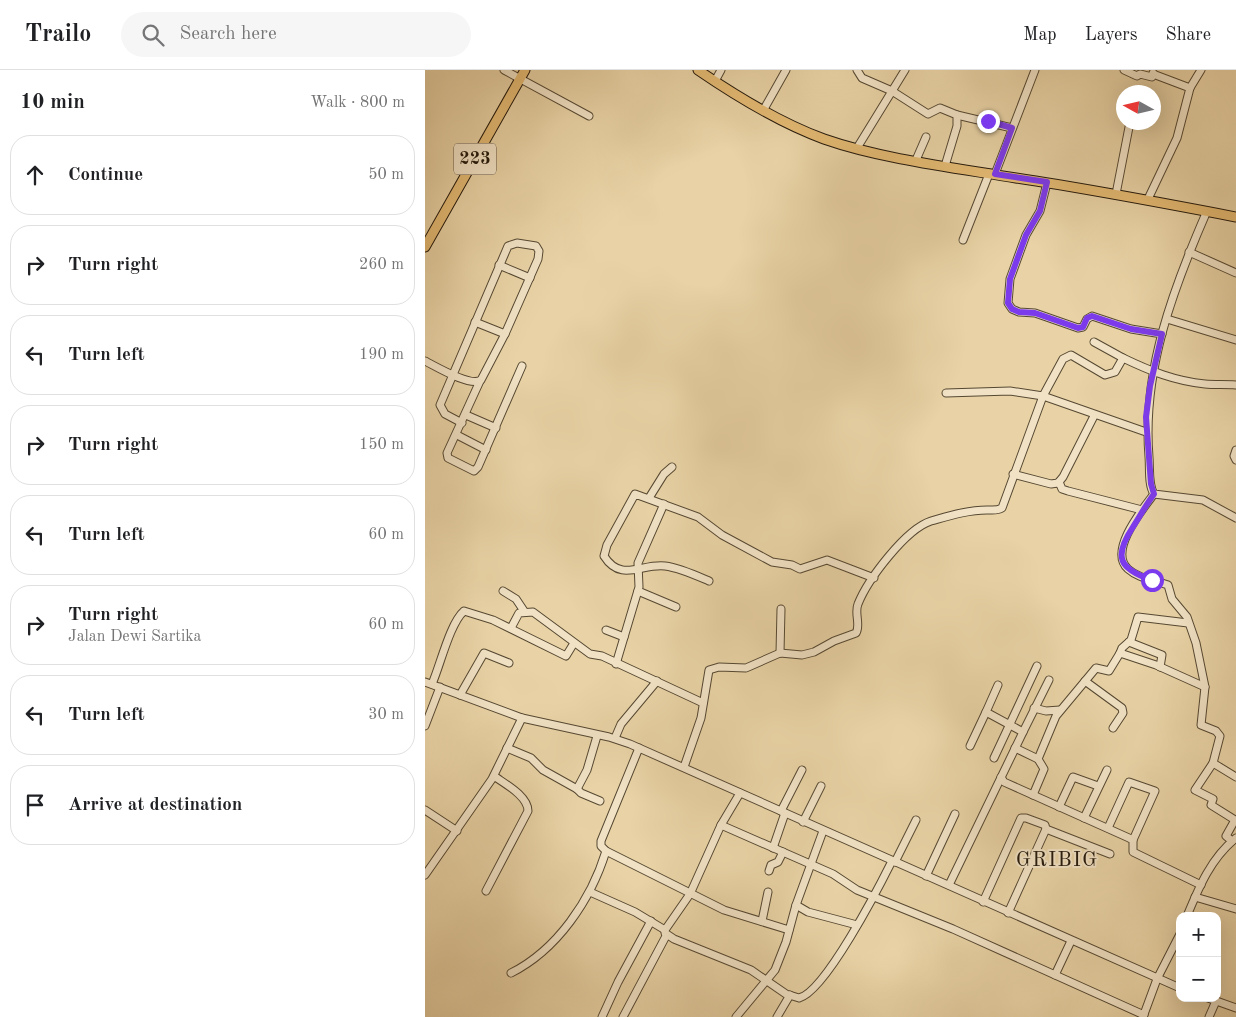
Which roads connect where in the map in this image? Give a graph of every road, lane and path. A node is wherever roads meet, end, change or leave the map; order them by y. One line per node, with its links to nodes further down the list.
1 (504, 70): 12 (street)
2 (525, 70): 12 (main road, 223)
3 (698, 70): 13 (main road)
4 (721, 70): 13 (street)
5 (785, 70): 16 (street)
6 (857, 70): 15 (street)
7 (905, 70): 15 (street)
8 (1035, 70): 19 (street)
9 (1124, 70): 11 (street)
10 (1201, 70): 14 (street)
11 (1153, 72): 14 (street)
12 (520, 80): 18 (street); 32 (main road, 223)
13 (715, 81): 16 (main road)
14 (1189, 88): 28 (street)
15 (892, 91): 17 (street); 22 (street)
16 (763, 109): 22 (main road)
17 (957, 115): 19 (street); 24 (street)
18 (589, 116)
19 (1012, 128): 25 (street)
20 (1128, 130): 27 (street)
21 (926, 137): 23 (street)
22 (857, 148): 23 (main road)
23 (916, 160): 24 (main road)
24 (945, 166): 25 (main road)
25 (992, 174): 26 (main road); 31 (street)
26 (1047, 182): 27 (main road); 40 (street)
27 (1116, 194): 28 (main road)
28 (1148, 199): 29 (main road)
29 (1207, 211): 30 (main road); 33 (street)
30 (1236, 217)
31 (963, 240)
32 (425, 247)
33 (1189, 252): 35 (street); 37 (street)
34 (499, 265): 36 (street); 36 (street); 38 (street)
35 (1236, 273)
36 (530, 278): 39 (street)
37 (1167, 319): 40 (street); 41 (street)
38 (475, 322): 39 (street); 47 (street)
39 (505, 334): 48 (street)
40 (1162, 334): 46 (street)
41 (1236, 340)
42 (1094, 342): 43 (street)
43 (1123, 358): 46 (street); 51 (street)
44 (425, 361): 47 (street)
45 (523, 366): 55 (street)
46 (1153, 372): 49 (street); 56 (street)
47 (452, 374): 48 (street); 54 (street)
48 (480, 381): 52 (street)
49 (1236, 385)
50 (946, 393): 51 (street)
51 (1043, 396): 53 (street); 62 (street)
52 (466, 415): 54 (street); 55 (street)
53 (1094, 416): 56 (street); 63 (street)
54 (462, 423): 57 (street)
55 (496, 428): 58 (street)
56 (1146, 432): 64 (street)
57 (457, 435): 58 (street); 58 (street)
58 (486, 450)
59 (1236, 450): 60 (street)
60 (1236, 460)
61 (672, 468): 65 (street)
62 (1013, 474): 63 (street); 70 (street)
63 (1059, 482): 67 (street)
64 (1154, 494): 67 (street); 68 (street)
65 (649, 498): 66 (street); 69 (street)
66 (664, 504): 69 (street); 70 (street)
67 (1142, 510): 77 (street)
68 (1236, 518)
69 (638, 570): 71 (street); 73 (street)
70 (874, 578): 83 (street)
71 (709, 581)
72 (503, 591): 76 (street)
73 (638, 591): 74 (street); 80 (street)
74 (676, 607)
75 (781, 609): 83 (street)
76 (520, 613): 78 (street); 82 (street)
77 (1189, 623): 81 (street); 94 (street)
78 (511, 628): 82 (street); 92 (street)
79 (606, 630): 80 (street)
80 (624, 637): 86 (street)
81 (1129, 642): 84 (street); 88 (street)
82 (574, 643): 86 (street)
83 (780, 653): 96 (street)
84 (1120, 653): 88 (street); 91 (street)
85 (509, 663): 95 (street)
86 (616, 664): 90 (street)
87 (1037, 666): 101 (street)
88 (1160, 667): 94 (street)
89 (1049, 680): 97 (street)
90 (657, 681): 96 (street); 106 (street)
91 (1085, 682): 98 (street); 103 (street)
92 (432, 684): 95 (street); 102 (street)
93 (998, 685): 99 (street)
94 (1205, 687): 113 (street)
95 (460, 695): 100 (street)
96 (703, 703): 114 (street)
97 (1034, 708): 98 (street); 104 (street)
98 (1059, 710): 112 (street)
99 (986, 712): 101 (street); 107 (street)
100 (522, 718): 105 (street); 108 (street)
101 (1009, 725): 104 (street); 111 (street)
102 (425, 726)
103 (1113, 728)
104 (1023, 732): 110 (street)
105 (597, 736): 106 (street); 122 (street)
106 (615, 738): 109 (street)
107 (970, 746)
108 (507, 748): 117 (street); 122 (street)
109 (639, 748): 114 (street); 141 (street)
110 (1015, 748): 112 (street); 118 (street)
111 (994, 758)
112 (1038, 759): 124 (street)
113 (1213, 763): 119 (street); 138 (street)
114 (684, 767): 123 (street)
115 (802, 770): 128 (street)
116 (1107, 770): 121 (street)
117 (494, 776): 137 (street); 151 (street)
118 (1001, 777): 124 (street); 150 (street)
119 (1236, 777)
120 (821, 786): 132 (street)
121 (1098, 786): 126 (street); 130 (street)
122 (577, 789): 125 (street)
123 (740, 793): 128 (street); 133 (street)
124 (1033, 795): 126 (street)
125 (600, 801)
126 (1059, 807): 130 (street)
127 (425, 810): 137 (street)
128 (783, 812): 132 (street); 140 (street)
129 (955, 814): 148 (street)
130 (1084, 818): 134 (street)
131 (916, 820): 144 (street)
132 (803, 822): 136 (street)
133 (721, 825): 140 (street); 154 (street)
134 (1108, 828): 139 (street); 139 (street)
135 (1046, 829): 143 (street); 157 (street); 161 (street)
136 (823, 830): 144 (street); 145 (street)
137 (457, 831): 147 (street)
138 (1234, 839): 149 (street)
139 (1133, 840): 149 (street)
140 (773, 848): 142 (street)
141 (606, 851): 152 (street); 154 (street)
142 (783, 852): 145 (street); 146 (street)
143 (1110, 854)
144 (894, 862): 148 (street); 155 (street)
145 (811, 866): 155 (street); 158 (street)
146 (769, 871)
147 (425, 875)
148 (926, 876): 150 (street)
149 (1201, 885): 156 (street)
150 (949, 886): 157 (street)
151 (485, 891)
152 (590, 892): 163 (street); 169 (street)
153 (768, 892): 162 (street)
154 (690, 894): 162 (street); 166 (street)
155 (873, 896): 164 (street); 170 (street)
156 (1195, 897): 159 (street); 160 (street)
157 (983, 902): 161 (street)
158 (796, 905): 164 (street); 165 (street)
159 (1236, 909)
160 (1189, 912)
161 (1008, 913): 167 (street)
162 (762, 920): 165 (street)
163 (651, 921): 166 (street); 179 (street)
164 (857, 925): 174 (street)
165 (789, 930): 172 (street)
166 (666, 933): 172 (street); 180 (street)
167 (1071, 941): 170 (street); 171 (street)
168 (1176, 942): 171 (street)
169 (511, 973)
170 (1055, 976): 178 (street)
171 (1157, 978): 173 (street); 178 (street)
172 (766, 981): 174 (street); 181 (street)
173 (1176, 986)
174 (790, 995): 182 (street)
175 (1212, 1002): 183 (street)
176 (1218, 1002): 177 (street)
177 (1236, 1008)
178 (1143, 1016)
179 (602, 1017)
180 (623, 1017)
181 (736, 1017)
182 (777, 1017)
183 (1209, 1017)

